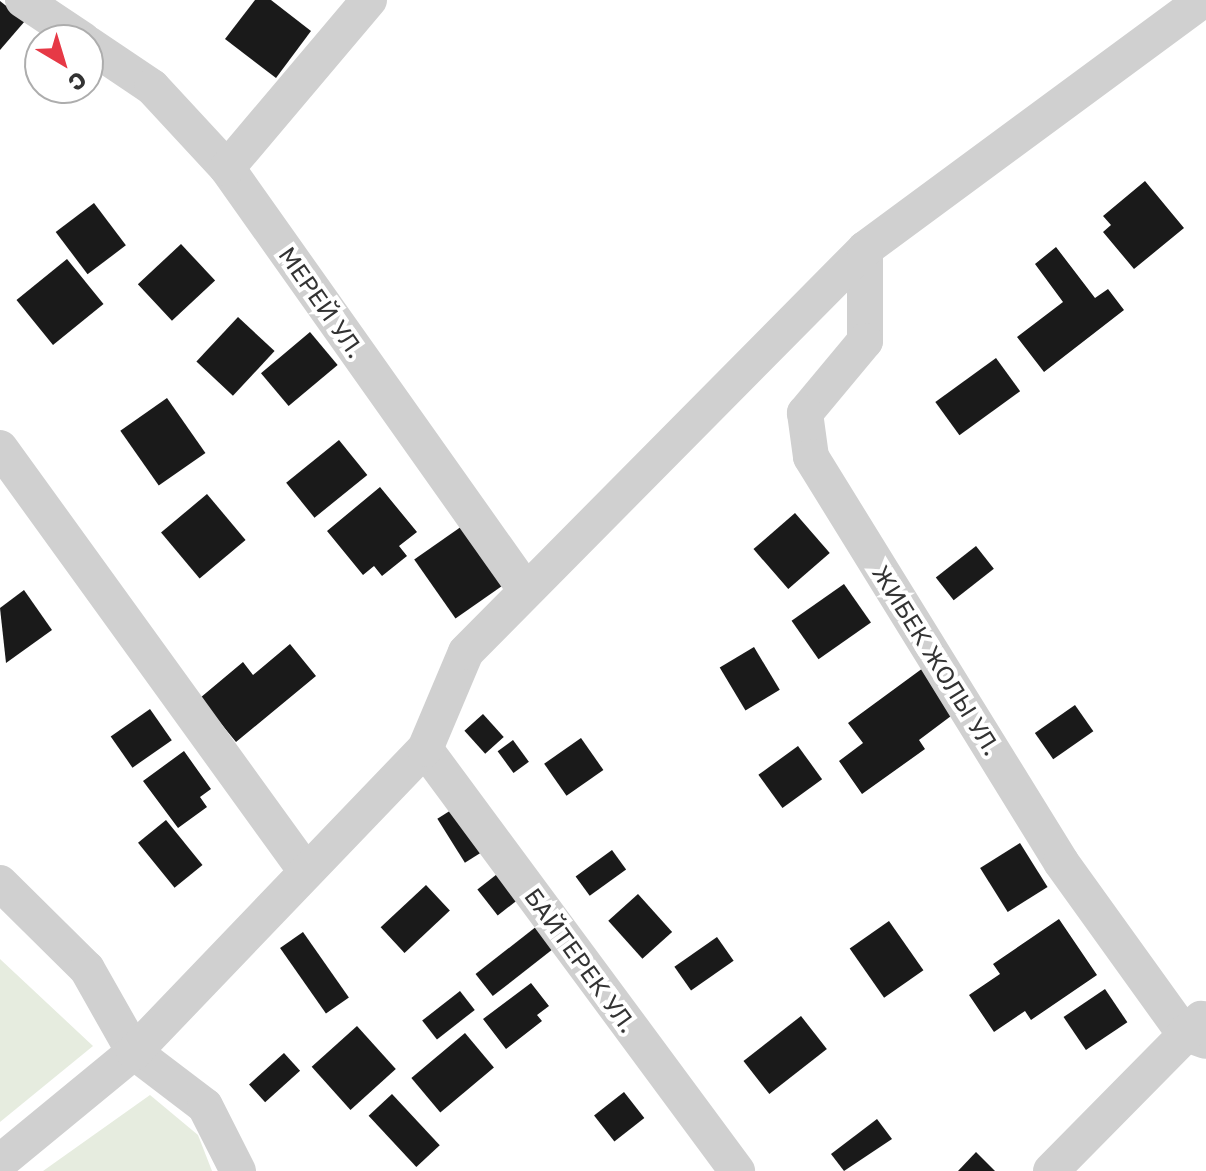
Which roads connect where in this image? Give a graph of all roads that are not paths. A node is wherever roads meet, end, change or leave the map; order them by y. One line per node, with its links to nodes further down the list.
1 (23, 0): 4 (street)
2 (369, 0): 6 (street)
3 (1194, 3): 7 (street)
4 (59, 24)
5 (104, 55): 6 (street, МЕРЕЙ УЛ.)
6 (227, 168): 9 (street, МЕРЕЙ УЛ.)
7 (865, 249): 9 (street); 13 (street, ЖИБЕК ЖОЛЫ УЛ.)
8 (0, 448): 11 (street)
9 (525, 589): 10 (street)
10 (425, 749): 11 (street); 17 (street, БАЙТЕРЕК УЛ.)
11 (305, 870): 14 (street)
12 (0, 883): 14 (street)
13 (1199, 1030): 18 (street)
14 (134, 1052): 15 (street); 16 (street)
15 (0, 1162)
16 (238, 1171)
17 (737, 1171)
18 (1051, 1171)

